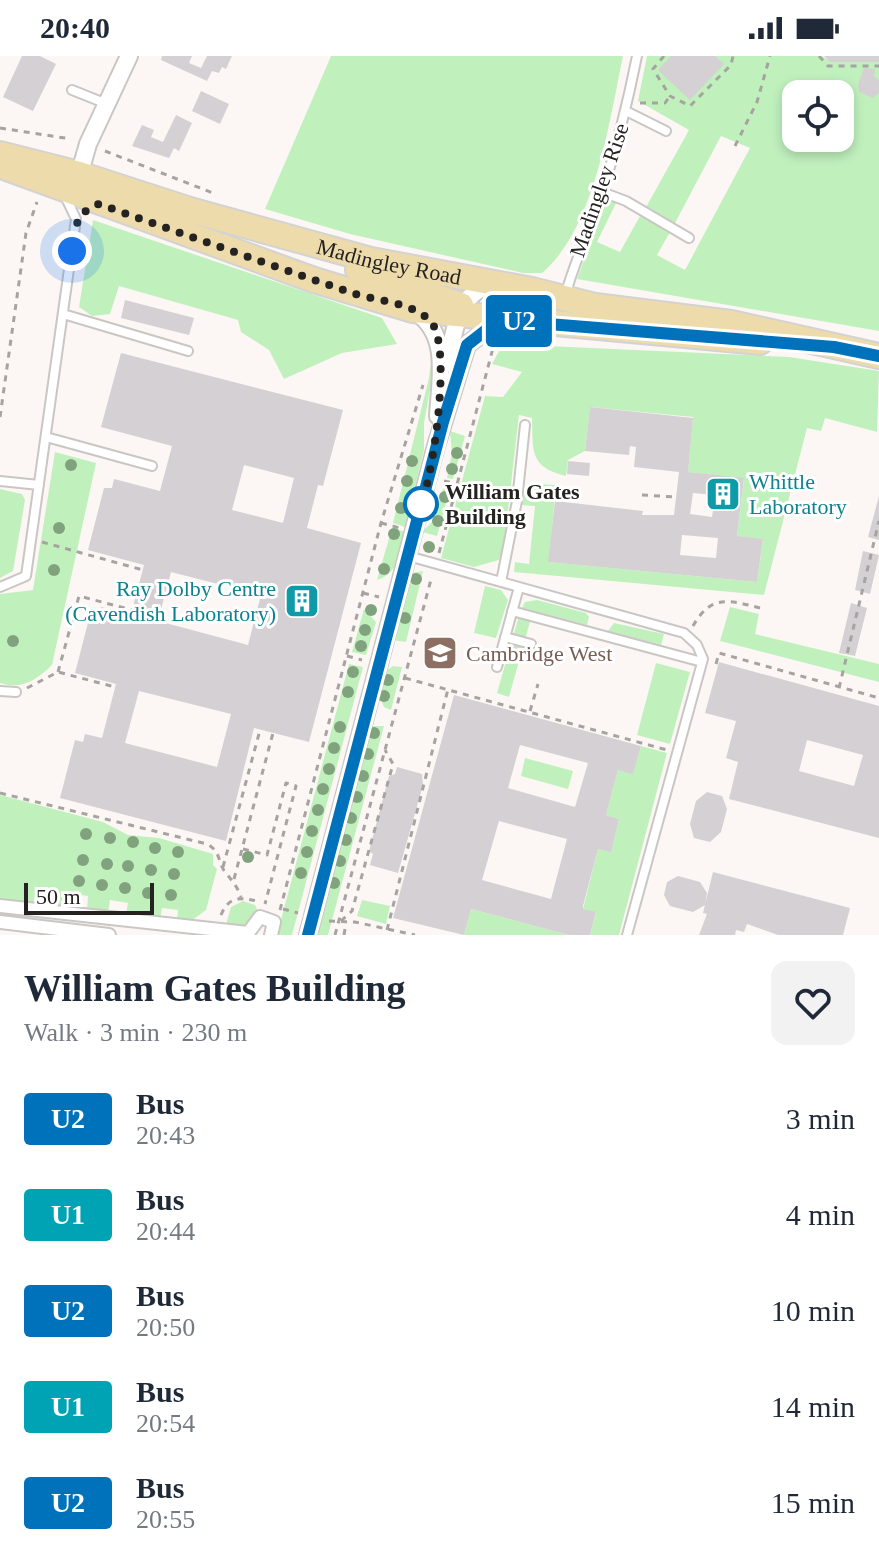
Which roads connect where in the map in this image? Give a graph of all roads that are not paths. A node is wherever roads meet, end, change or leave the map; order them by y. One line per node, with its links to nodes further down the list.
1 (129, 56): 4 (street)
2 (637, 56): 5 (lane, Madingley Rise)
3 (72, 90): 4 (lane)
4 (107, 104): 9 (street)
5 (626, 111): 6 (lane); 10 (lane, Madingley Rise)
6 (666, 131)
7 (0, 154): 9 (main road, Madingley Road)
8 (0, 166): 9 (main road, Madingley Road)
9 (67, 192): 11 (main road, Madingley Road); 15 (main road, Madingley Road); 17 (lane)
10 (602, 192): 12 (lane); 14 (lane, Madingley Rise)
11 (190, 210): 13 (main road, Madingley Road); 16 (main road)
12 (689, 238)
13 (486, 283): 14 (main road, Madingley Road); 16 (street)
14 (565, 297): 18 (lane, Madingley Rise); 21 (main road, Madingley Road)
15 (413, 310): 16 (main road, Madingley Road); 24 (street)
16 (460, 313): 19 (main road, Madingley Road); 20 (street); 24 (street)
17 (63, 314): 22 (lane); 26 (lane)
18 (560, 325): 19 (main road, Madingley Road); 21 (main road, Madingley Road)
19 (497, 330): 20 (street)
20 (467, 345): 27 (street)
21 (834, 347): 23 (main road, Madingley Road)
22 (188, 351)
23 (879, 356)
24 (439, 391): 27 (street)
25 (525, 425): 32 (lane)
26 (46, 437): 28 (lane); 30 (lane)
27 (436, 446): 31 (street)
28 (152, 466)
29 (0, 481): 30 (lane)
30 (39, 485): 33 (lane)
31 (408, 556): 32 (lane); 48 (street)
32 (501, 582): 34 (lane)
33 (0, 587)
34 (519, 587): 35 (lane); 40 (lane)
35 (512, 611): 36 (lane); 40 (lane)
36 (505, 637): 37 (lane); 38 (lane)
37 (531, 644)
38 (502, 650): 39 (lane); 41 (lane)
39 (527, 657)
40 (702, 662): 49 (lane)
41 (497, 667)
42 (16, 692): 43 (lane)
43 (1, 694)
44 (0, 906): 47 (street)
45 (0, 922): 46 (street)
46 (109, 935)
47 (271, 935)
48 (308, 935)
49 (627, 935)

